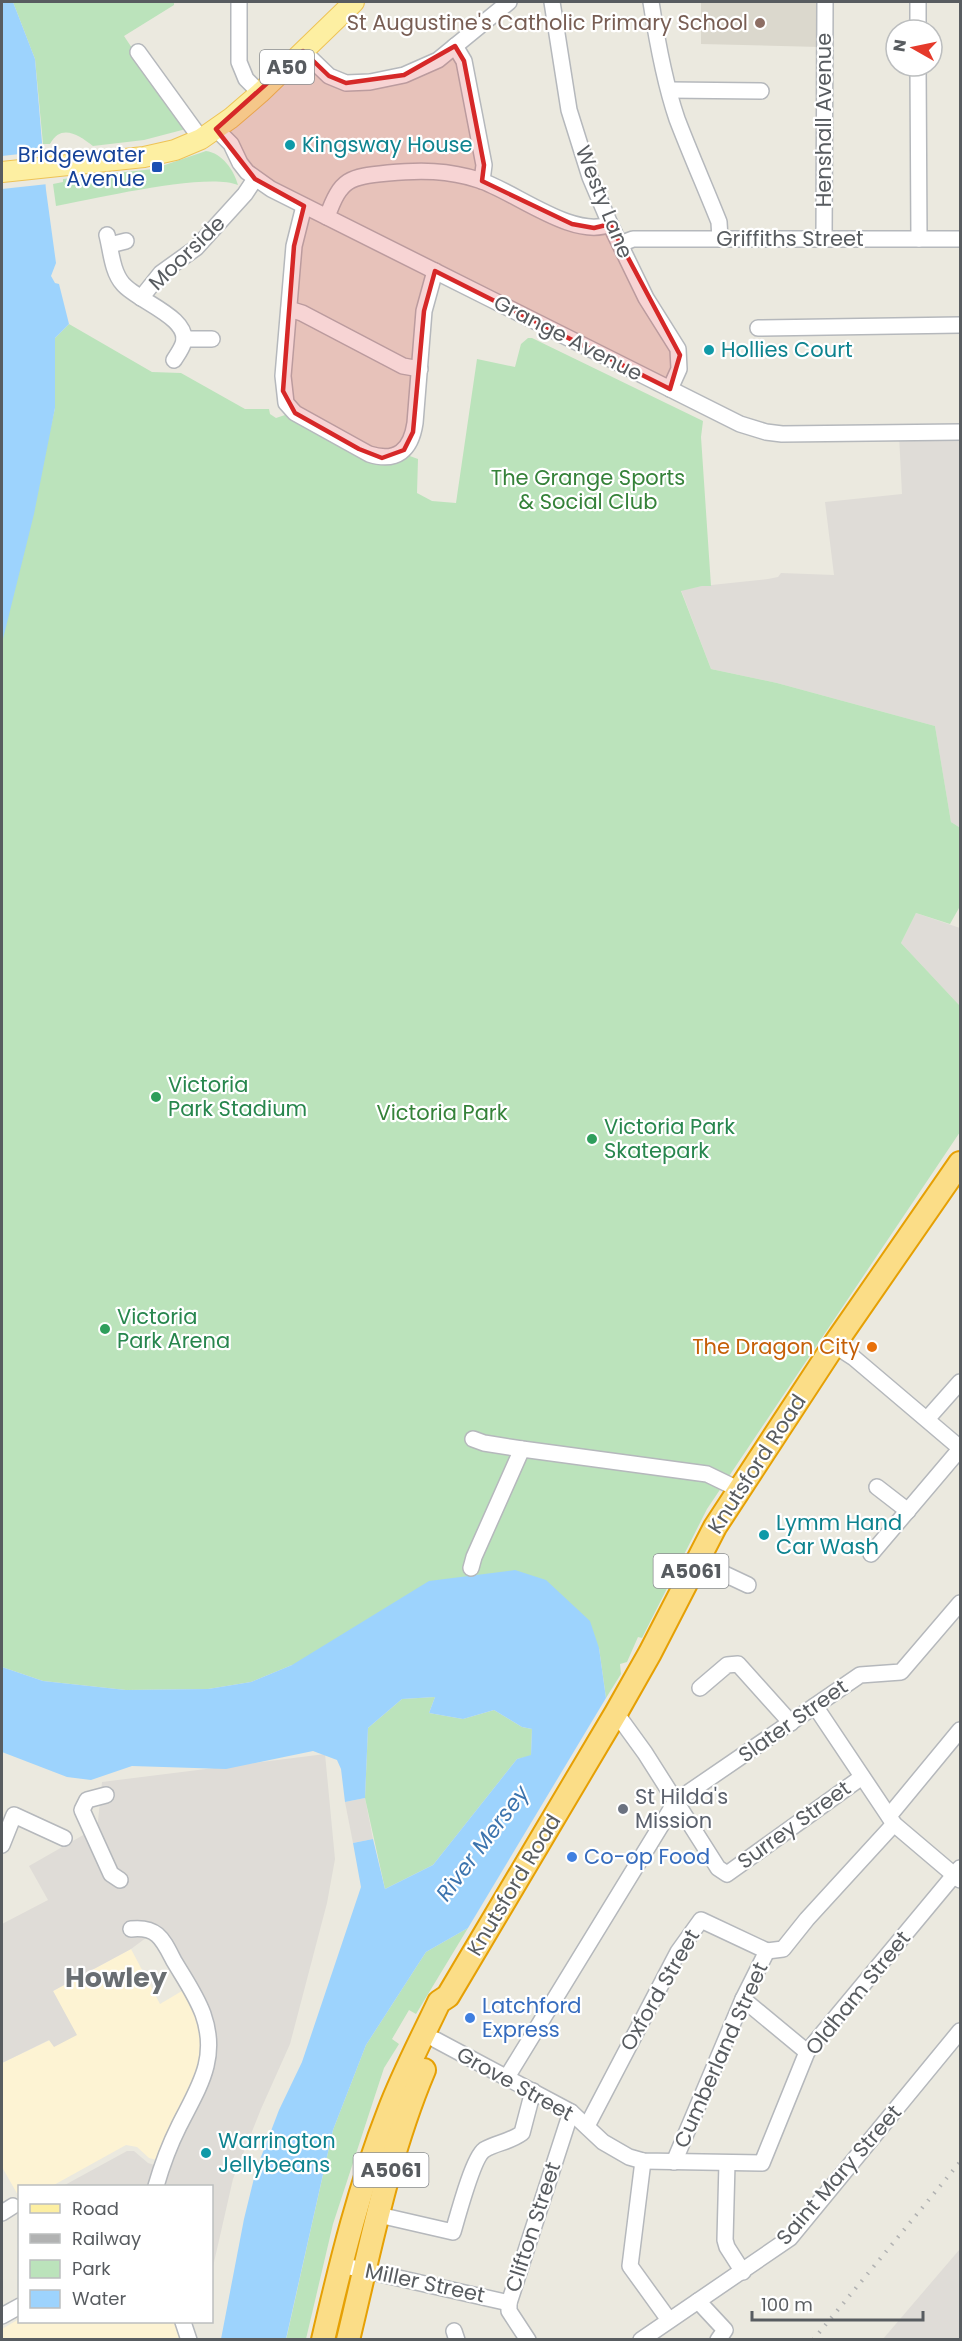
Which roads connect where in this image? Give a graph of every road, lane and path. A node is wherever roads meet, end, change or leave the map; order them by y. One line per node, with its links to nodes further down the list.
1 (239, 2): 15 (street)
2 (354, 2): 10 (main road, A50)
3 (509, 2): 9 (street)
4 (552, 2): 22 (street, Westy Lane)
5 (651, 2): 13 (street)
6 (825, 2): 24 (street, Henshall Avenue)
7 (918, 2): 8 (street)
8 (918, 18)
9 (455, 46): 10 (street); 19 (street)
10 (303, 51): 15 (main road, A50)
11 (138, 52): 16 (street, Grange Avenue)
12 (918, 78): 25 (street)
13 (669, 90): 14 (street); 23 (street)
14 (761, 91)
15 (260, 93): 16 (main road, A50)
16 (209, 134): 17 (main road, A50); 18 (street, Grange Avenue)
17 (2, 172)
18 (255, 179): 20 (street, Grange Avenue); 30 (street, Moorside)
19 (482, 181): 21 (street); 22 (street)
20 (304, 206): 21 (street, Grange Avenue); 31 (street)
21 (327, 217): 29 (street, Grange Avenue)
22 (610, 224): 28 (street, Westy Lane)
23 (720, 239): 24 (street, Griffiths Street); 28 (street, Griffiths Street)
24 (824, 239): 25 (street, Griffiths Street)
25 (919, 239): 26 (street, Griffiths Street)
26 (960, 239)
27 (126, 241): 30 (street, Moorside)
28 (620, 243): 38 (street, Westy Lane)
29 (435, 271): 37 (street); 38 (street, Grange Avenue)
30 (141, 298): 34 (street, Moorside)
31 (289, 309): 37 (street); 37 (street)
32 (960, 325): 33 (street)
33 (758, 328)
34 (184, 339): 35 (street); 36 (street)
35 (212, 339)
36 (174, 360)
37 (420, 369)
38 (670, 389): 39 (street, Grange Avenue)
39 (960, 432)
40 (960, 1163): 41 (highway, Knutsford Road / A5061)
41 (834, 1345): 43 (street); 48 (highway, Knutsford Road / A5061)
42 (960, 1382): 43 (street)
43 (928, 1418): 46 (street)
44 (473, 1439): 45 (street)
45 (522, 1449): 48 (street); 52 (street)
46 (960, 1449): 49 (street)
47 (877, 1486): 49 (street)
48 (738, 1489): 51 (highway, Knutsford Road / A5061)
49 (908, 1511): 50 (street)
50 (871, 1554)
51 (696, 1561): 53 (street); 57 (highway, Knutsford Road / A5061)
52 (471, 1568)
53 (748, 1585)
54 (960, 1603): 56 (street, Slater Street)
55 (700, 1688): 58 (street)
56 (815, 1706): 58 (street, Slater Street); 60 (street)
57 (616, 1713): 62 (street); 70 (highway, Knutsford Road / A5061)
58 (791, 1723): 62 (street, Slater Street)
59 (960, 1730): 63 (street, Cumberland Street)
60 (862, 1777): 62 (street, Surrey Street); 63 (street)
61 (106, 1796): 67 (street)
62 (676, 1801): 75 (street, Slater Street)
63 (891, 1820): 66 (street); 69 (street, Cumberland Street)
64 (64, 1838): 65 (street)
65 (2, 1845)
66 (959, 1874): 74 (street, Oldham Street)
67 (120, 1880)
68 (131, 1929): 83 (street)
69 (767, 1951): 71 (street, Cumberland Street); 78 (street, Oxford Street)
70 (448, 1996): 73 (highway, Knutsford Road / A5061); 85 (highway, Knutsford Road / A5061)
71 (743, 1999): 74 (street); 80 (street, Cumberland Street)
72 (960, 2031): 87 (street, Saint Mary Street)
73 (436, 2040): 75 (street, Grove Street); 84 (highway, Knutsford Road / A5061)
74 (807, 2052): 82 (street, Oldham Street)
75 (507, 2078): 76 (street, Grove Street)
76 (533, 2091): 77 (street, Grove Street); 84 (street)
77 (571, 2112): 78 (street, Grove Street); 89 (street, Clifton Street)
78 (587, 2126): 79 (street, Grove Street)
79 (643, 2162): 80 (street, Grove Street); 92 (street)
80 (674, 2162): 81 (street, Grove Street)
81 (727, 2163): 82 (street, Grove Street); 87 (street)
82 (762, 2163)
83 (157, 2185)
84 (379, 2214): 86 (highway, Knutsford Road / A5061)
85 (341, 2265): 86 (street, Miller Street); 95 (highway, Knutsford Road / A5061)
86 (365, 2271): 89 (street, Miller Street); 96 (highway, Knutsford Road / A5061)
87 (743, 2272): 88 (street, Saint Mary Street)
88 (698, 2301): 92 (street, Saint Mary Street); 99 (street)
89 (508, 2303): 97 (street, Clifton Street)
90 (18, 2307): 91 (street)
91 (2, 2316)
92 (669, 2320): 98 (street, Saint Mary Street)
93 (183, 2323): 94 (street)
94 (189, 2340)
95 (323, 2340)
96 (348, 2340)
97 (528, 2340)
98 (641, 2340)
99 (718, 2340)

